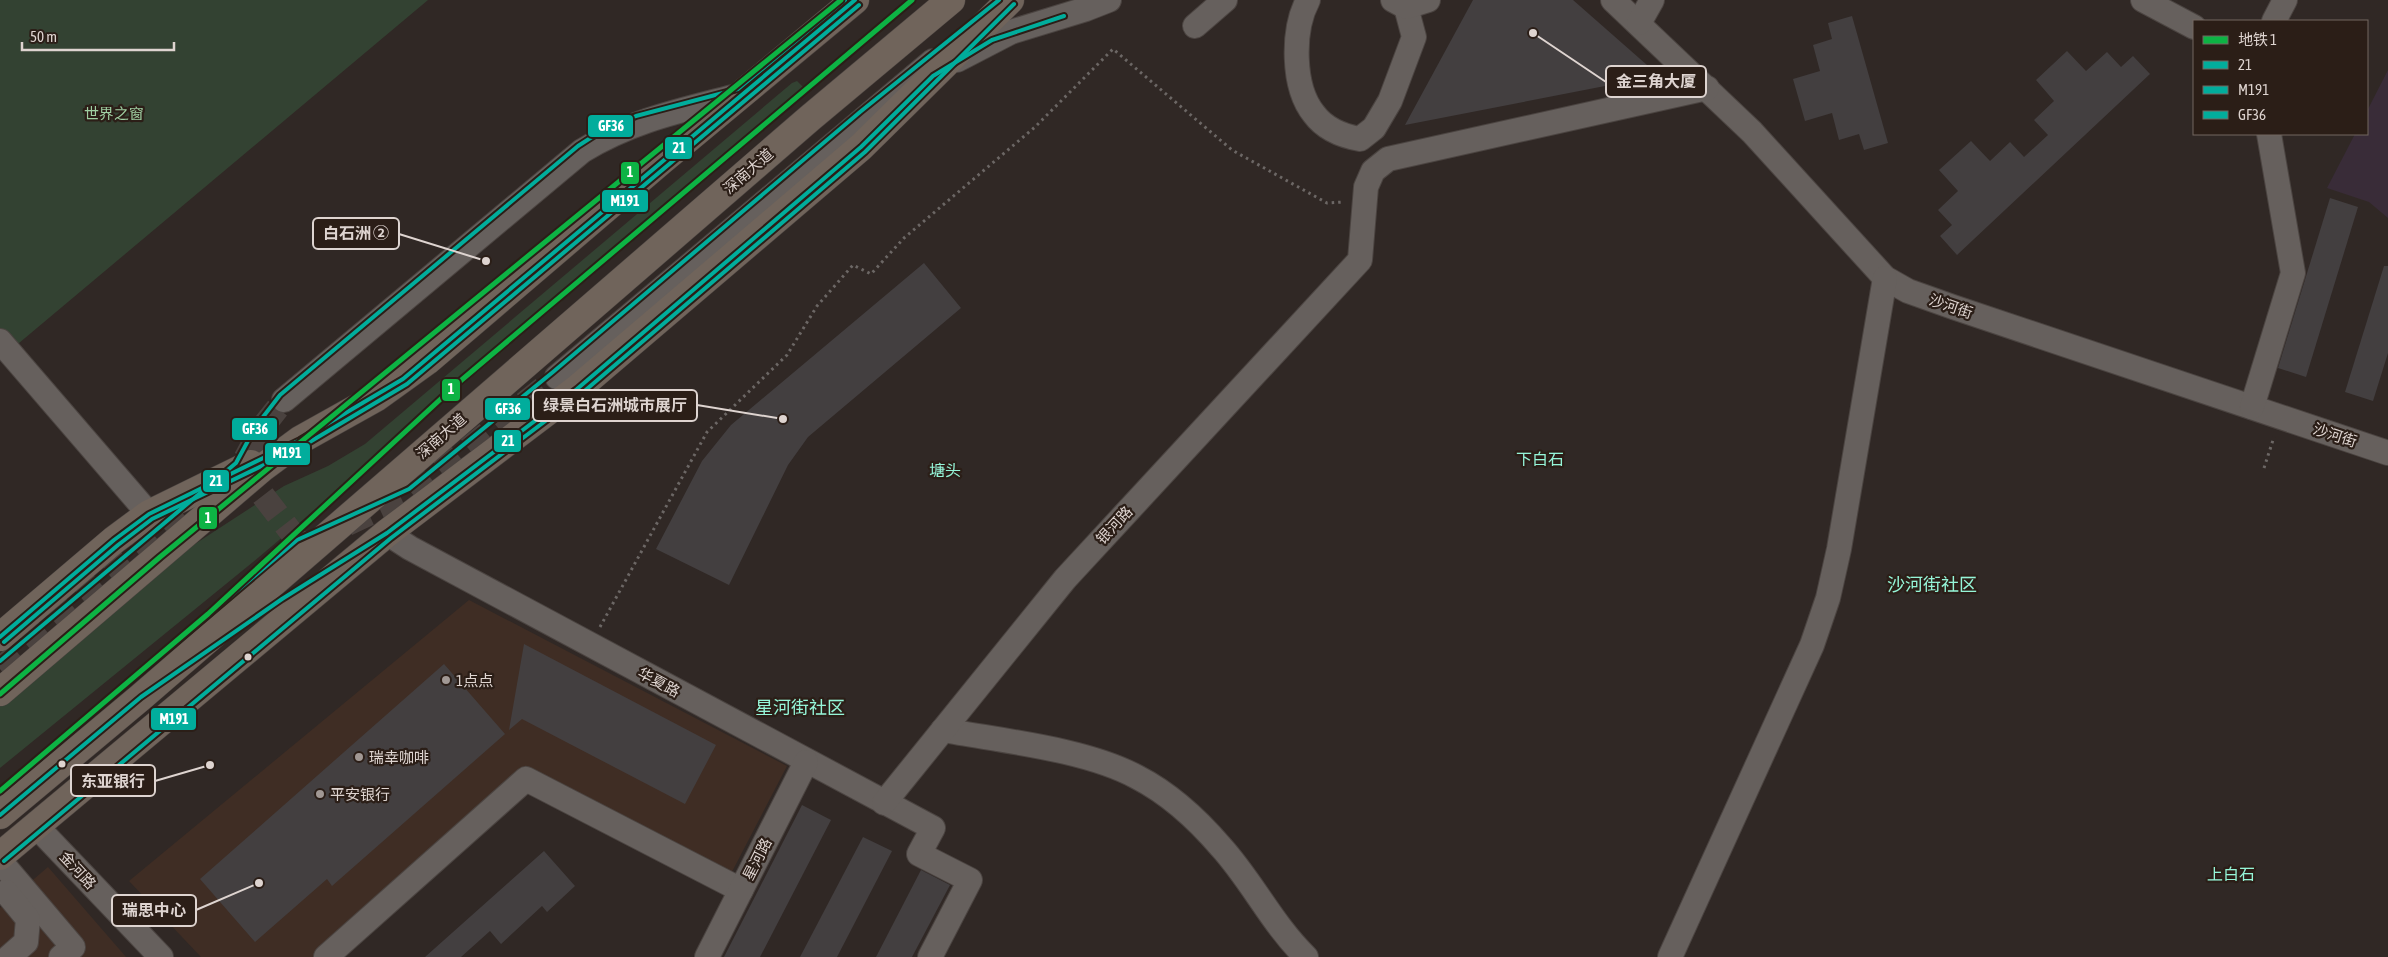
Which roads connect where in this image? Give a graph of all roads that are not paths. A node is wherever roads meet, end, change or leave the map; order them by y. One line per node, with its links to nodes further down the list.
1 (855, 0): 18 (main road)
2 (951, 0): 31 (main road, 深南大道)
3 (1009, 0): 16 (main road); 22 (street)
4 (1108, 0): 16 (street)
5 (1225, 0): 14 (street)
6 (1308, 0): 11 (street)
7 (1613, 0): 13 (street, 沙河街)
8 (1652, 0): 13 (street)
9 (2143, 0): 15 (street)
10 (2285, 0): 12 (street)
11 (1409, 2)
12 (2275, 20)
13 (1639, 23): 17 (street, 沙河街)
14 (1195, 26)
15 (2193, 26)
16 (933, 76): 28 (main road)
17 (1707, 88): 20 (street, 沙河街); 32 (street, 银河路)
18 (741, 95): 23 (street); 25 (main road)
19 (2268, 135): 24 (street)
20 (1885, 278): 24 (street, 沙河街); 49 (street)
21 (0, 341): 27 (street)
22 (557, 377)
23 (284, 400)
24 (2252, 407): 26 (street, 沙河街)
25 (300, 440): 27 (main road); 30 (main road)
26 (2388, 453)
27 (149, 514): 29 (main road)
28 (387, 533): 31 (main road); 33 (street, 华夏路); 36 (main road)
29 (0, 638)
30 (0, 692)
31 (141, 697): 35 (main road, 深南大道)
32 (943, 730): 34 (street, 银河路); 48 (street)
33 (806, 762): 34 (street, 华夏路); 41 (street, 星河路)
34 (884, 803): 47 (street, 华夏路)
35 (0, 814)
36 (35, 828): 37 (main road); 38 (main road); 44 (street, 金河路)
37 (0, 849)
38 (0, 856)
39 (0, 861): 43 (street)
40 (0, 885): 42 (street)
41 (741, 890): 45 (street); 46 (street, 星河路)
42 (9, 957)
43 (61, 957)
44 (160, 957)
45 (326, 957)
46 (707, 957)
47 (930, 957)
48 (1306, 957)
49 (1670, 957)

